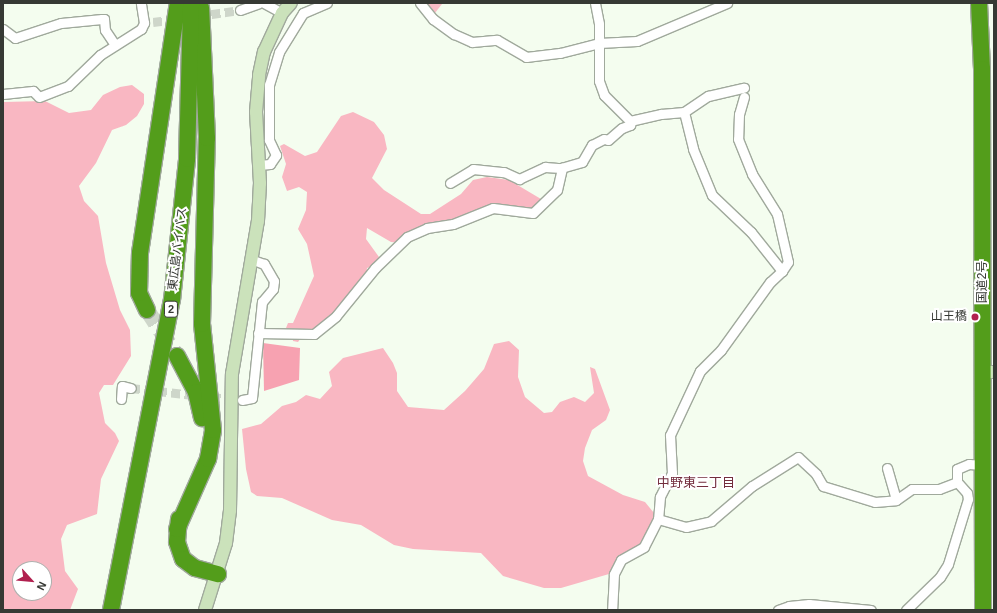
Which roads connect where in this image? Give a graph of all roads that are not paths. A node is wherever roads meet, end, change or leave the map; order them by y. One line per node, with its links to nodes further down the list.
1 (141, 3): 18 (street)
2 (178, 3): 27 (highway)
3 (191, 3): 42 (highway, 東広島バイパス / 2)
4 (201, 3): 39 (highway)
5 (259, 3): 14 (street)
6 (264, 3): 15 (street)
7 (291, 3): 15 (street)
8 (327, 3): 13 (street)
9 (420, 3): 17 (street)
10 (595, 3): 17 (street)
11 (727, 3): 17 (street)
12 (979, 3): 30 (highway, 国道2号)
13 (315, 6): 22 (street)
14 (240, 10)
15 (282, 13): 22 (street)
16 (3, 29): 18 (street)
17 (599, 43): 21 (street)
18 (115, 44): 19 (street)
19 (3, 94)
20 (684, 112): 21 (street); 26 (street); 26 (street)
21 (630, 121): 23 (street)
22 (259, 165): 25 (street)
23 (562, 168): 24 (street); 28 (street)
24 (450, 183)
25 (253, 260): 28 (street); 40 (street)
26 (782, 271): 38 (street)
27 (147, 310)
28 (258, 333): 33 (street)
29 (177, 356): 39 (highway)
30 (989, 372): 34 (highway, 国道2号)
31 (131, 388): 32 (street)
32 (121, 399)
33 (242, 400)
34 (983, 465): 36 (street); 48 (highway, 国道2号)
35 (887, 468): 37 (street)
36 (957, 482): 37 (street); 47 (street)
37 (896, 500): 38 (street)
38 (658, 519): 44 (street)
39 (177, 528): 40 (highway)
40 (216, 578): 43 (street)
41 (788, 608): 45 (street); 46 (street)
42 (111, 610)
43 (204, 610)
44 (612, 610)
45 (778, 610)
46 (871, 610)
47 (906, 610)
48 (983, 610)

